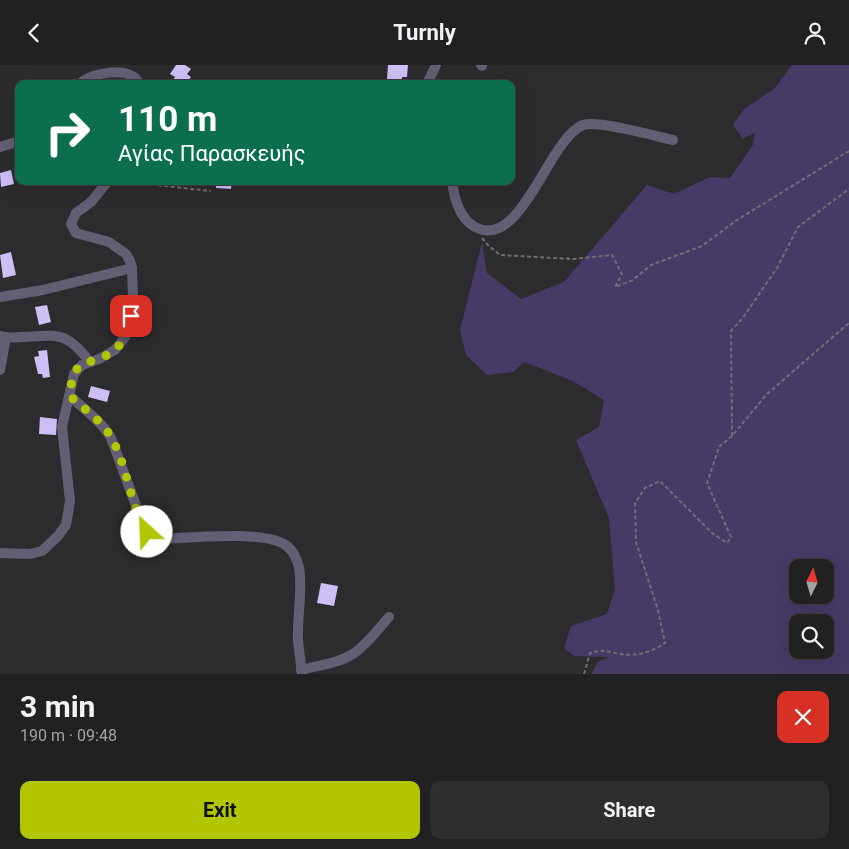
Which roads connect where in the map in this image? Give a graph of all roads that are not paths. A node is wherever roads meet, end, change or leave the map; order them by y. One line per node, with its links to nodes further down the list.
1 (436, 65): 4 (street)
2 (86, 80): 3 (street)
3 (137, 80)
4 (429, 80)
5 (673, 140): 9 (street)
6 (15, 142): 7 (street)
7 (0, 147)
8 (105, 185): 10 (street)
9 (453, 185)
10 (132, 268): 11 (street); 13 (street)
11 (0, 297)
12 (3, 337): 13 (street); 14 (street)
13 (90, 362): 15 (street)
14 (0, 370)
15 (70, 396): 16 (street); 18 (street)
16 (0, 553)
17 (389, 617): 18 (street)
18 (302, 672)

